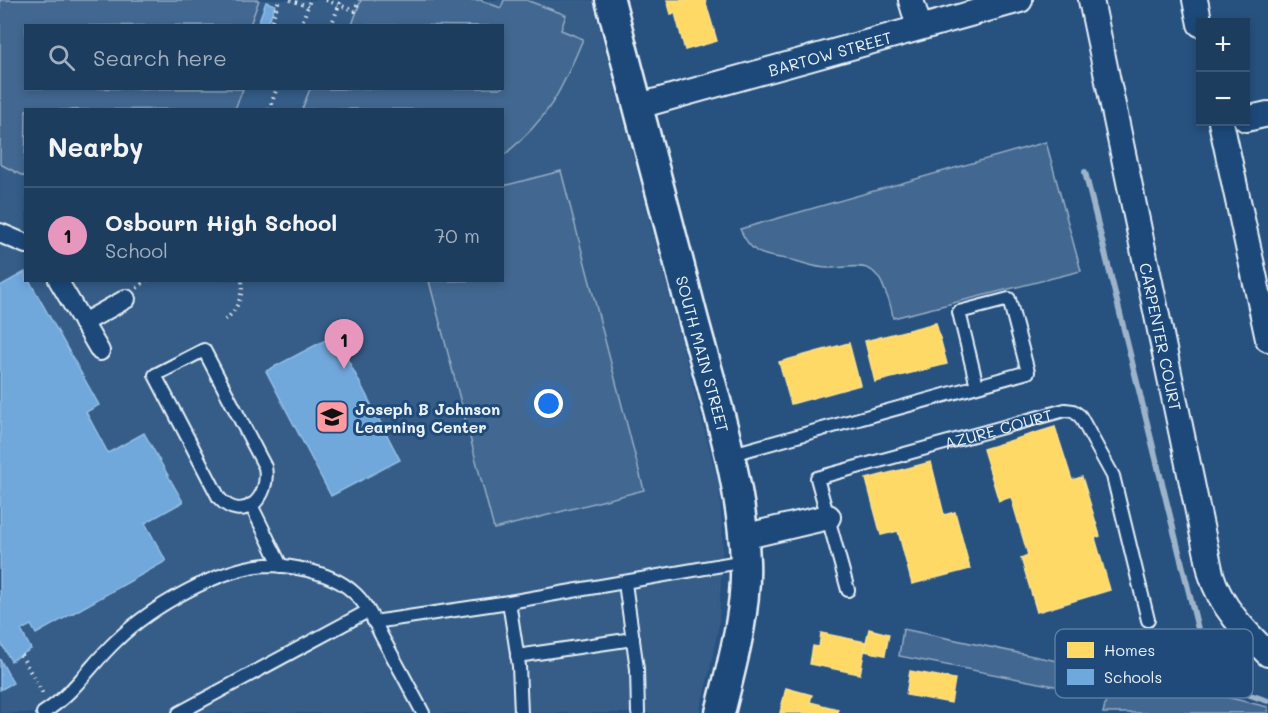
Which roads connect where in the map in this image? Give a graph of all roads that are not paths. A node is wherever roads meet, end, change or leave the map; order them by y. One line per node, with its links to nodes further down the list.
1 (610, 0): 8 (street, SOUTH MAIN STREET)
2 (911, 0): 7 (street)
3 (1020, 0): 7 (street, BARTOW STREET)
4 (1091, 0): 31 (street, CARPENTER COURT)
5 (1196, 0): 6 (street)
6 (1199, 18)
7 (919, 27): 8 (street, BARTOW STREET)
8 (639, 106): 21 (street, SOUTH MAIN STREET)
9 (1268, 114): 10 (street)
10 (1250, 118)
11 (1227, 126): 16 (street)
12 (0, 233): 13 (street)
13 (24, 243)
14 (59, 282): 17 (street)
15 (126, 299): 17 (street)
16 (1265, 308): 18 (street)
17 (83, 323): 19 (street)
18 (1268, 339)
19 (100, 351)
20 (977, 386): 20 (lane); 21 (lane)
21 (729, 455): 24 (street, SOUTH MAIN STREET)
22 (251, 505): 22 (lane); 25 (lane)
23 (828, 518): 24 (street); 27 (lane, AZURE COURT); 30 (lane, AZURE COURT)
24 (744, 549): 26 (lane); 41 (street, SOUTH MAIN STREET)
25 (281, 566): 29 (lane); 36 (lane)
26 (625, 583): 28 (lane); 33 (lane)
27 (848, 590)
28 (509, 602): 29 (lane); 35 (lane)
29 (371, 617): 37 (lane); 38 (lane)
30 (1149, 620)
31 (1246, 629)
32 (1253, 637): 34 (street, CARPENTER COURT)
33 (633, 639): 35 (lane); 40 (lane)
34 (1268, 654)
35 (517, 656): 39 (lane)
36 (47, 710)
37 (179, 713)
38 (423, 713)
39 (521, 713)
40 (638, 713)
41 (720, 713)

